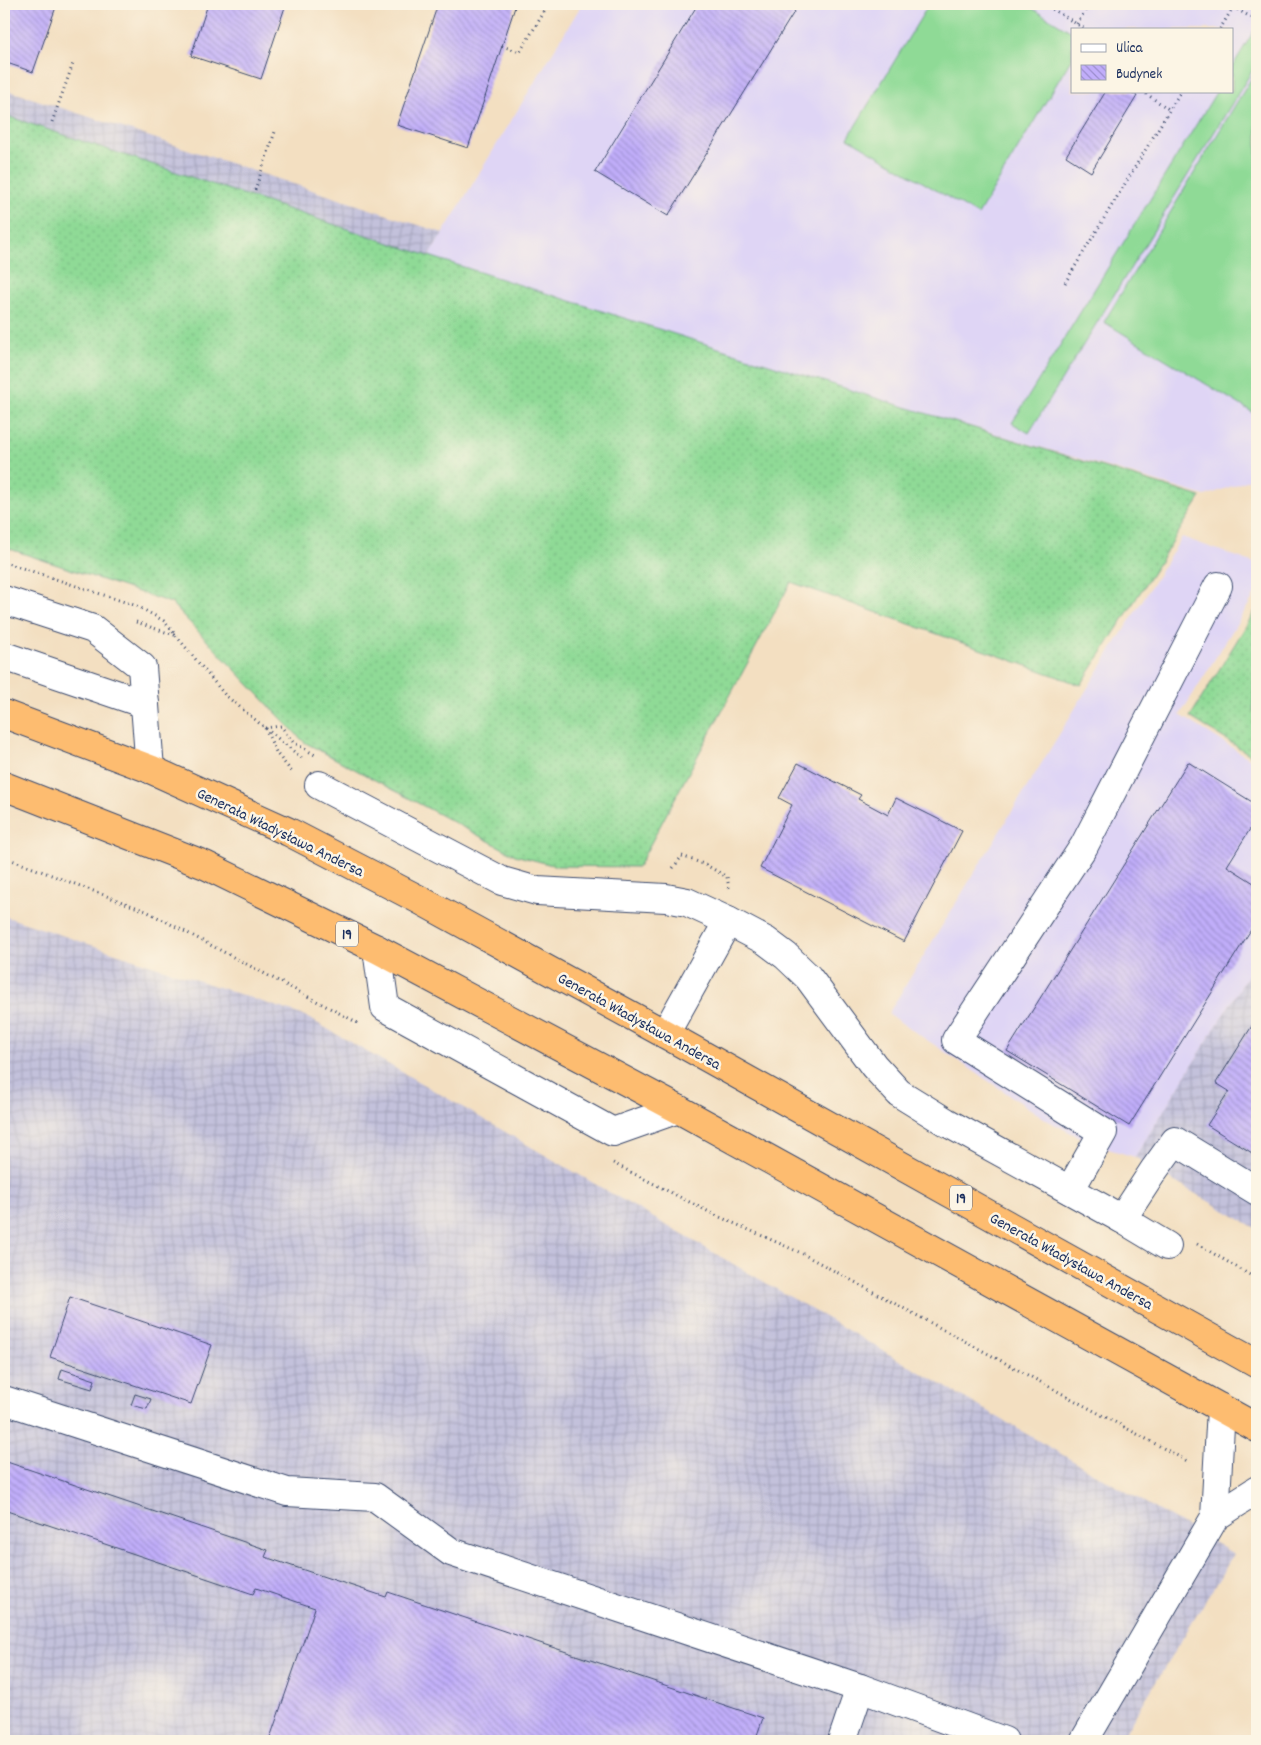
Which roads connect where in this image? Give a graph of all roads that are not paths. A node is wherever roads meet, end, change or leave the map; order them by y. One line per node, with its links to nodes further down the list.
1 (1218, 586): 13 (lane)
2 (4, 600): 4 (lane)
3 (4, 656): 4 (lane)
4 (145, 704): 6 (lane)
5 (4, 714): 6 (highway, Generała Władysława Andersa / 19)
6 (150, 769): 11 (highway, Generała Władysława Andersa / 19)
7 (319, 785): 9 (lane)
8 (4, 786): 10 (highway, 19)
9 (728, 921): 11 (lane); 13 (lane)
10 (377, 949): 12 (highway, 19); 12 (lane)
11 (665, 1034): 17 (highway, Generała Władysława Andersa / 19)
12 (678, 1109): 19 (highway, 19)
13 (1070, 1190): 15 (lane)
14 (1257, 1191): 15 (lane)
15 (1122, 1220): 16 (lane)
16 (1167, 1246)
17 (1257, 1364)
18 (4, 1400): 23 (lane)
19 (1221, 1408): 20 (highway, 19); 22 (lane)
20 (1257, 1428)
21 (1257, 1490): 22 (lane)
22 (1215, 1517): 26 (lane)
23 (860, 1688): 24 (lane); 25 (lane)
24 (842, 1741)
25 (1004, 1741)
26 (1084, 1741)

